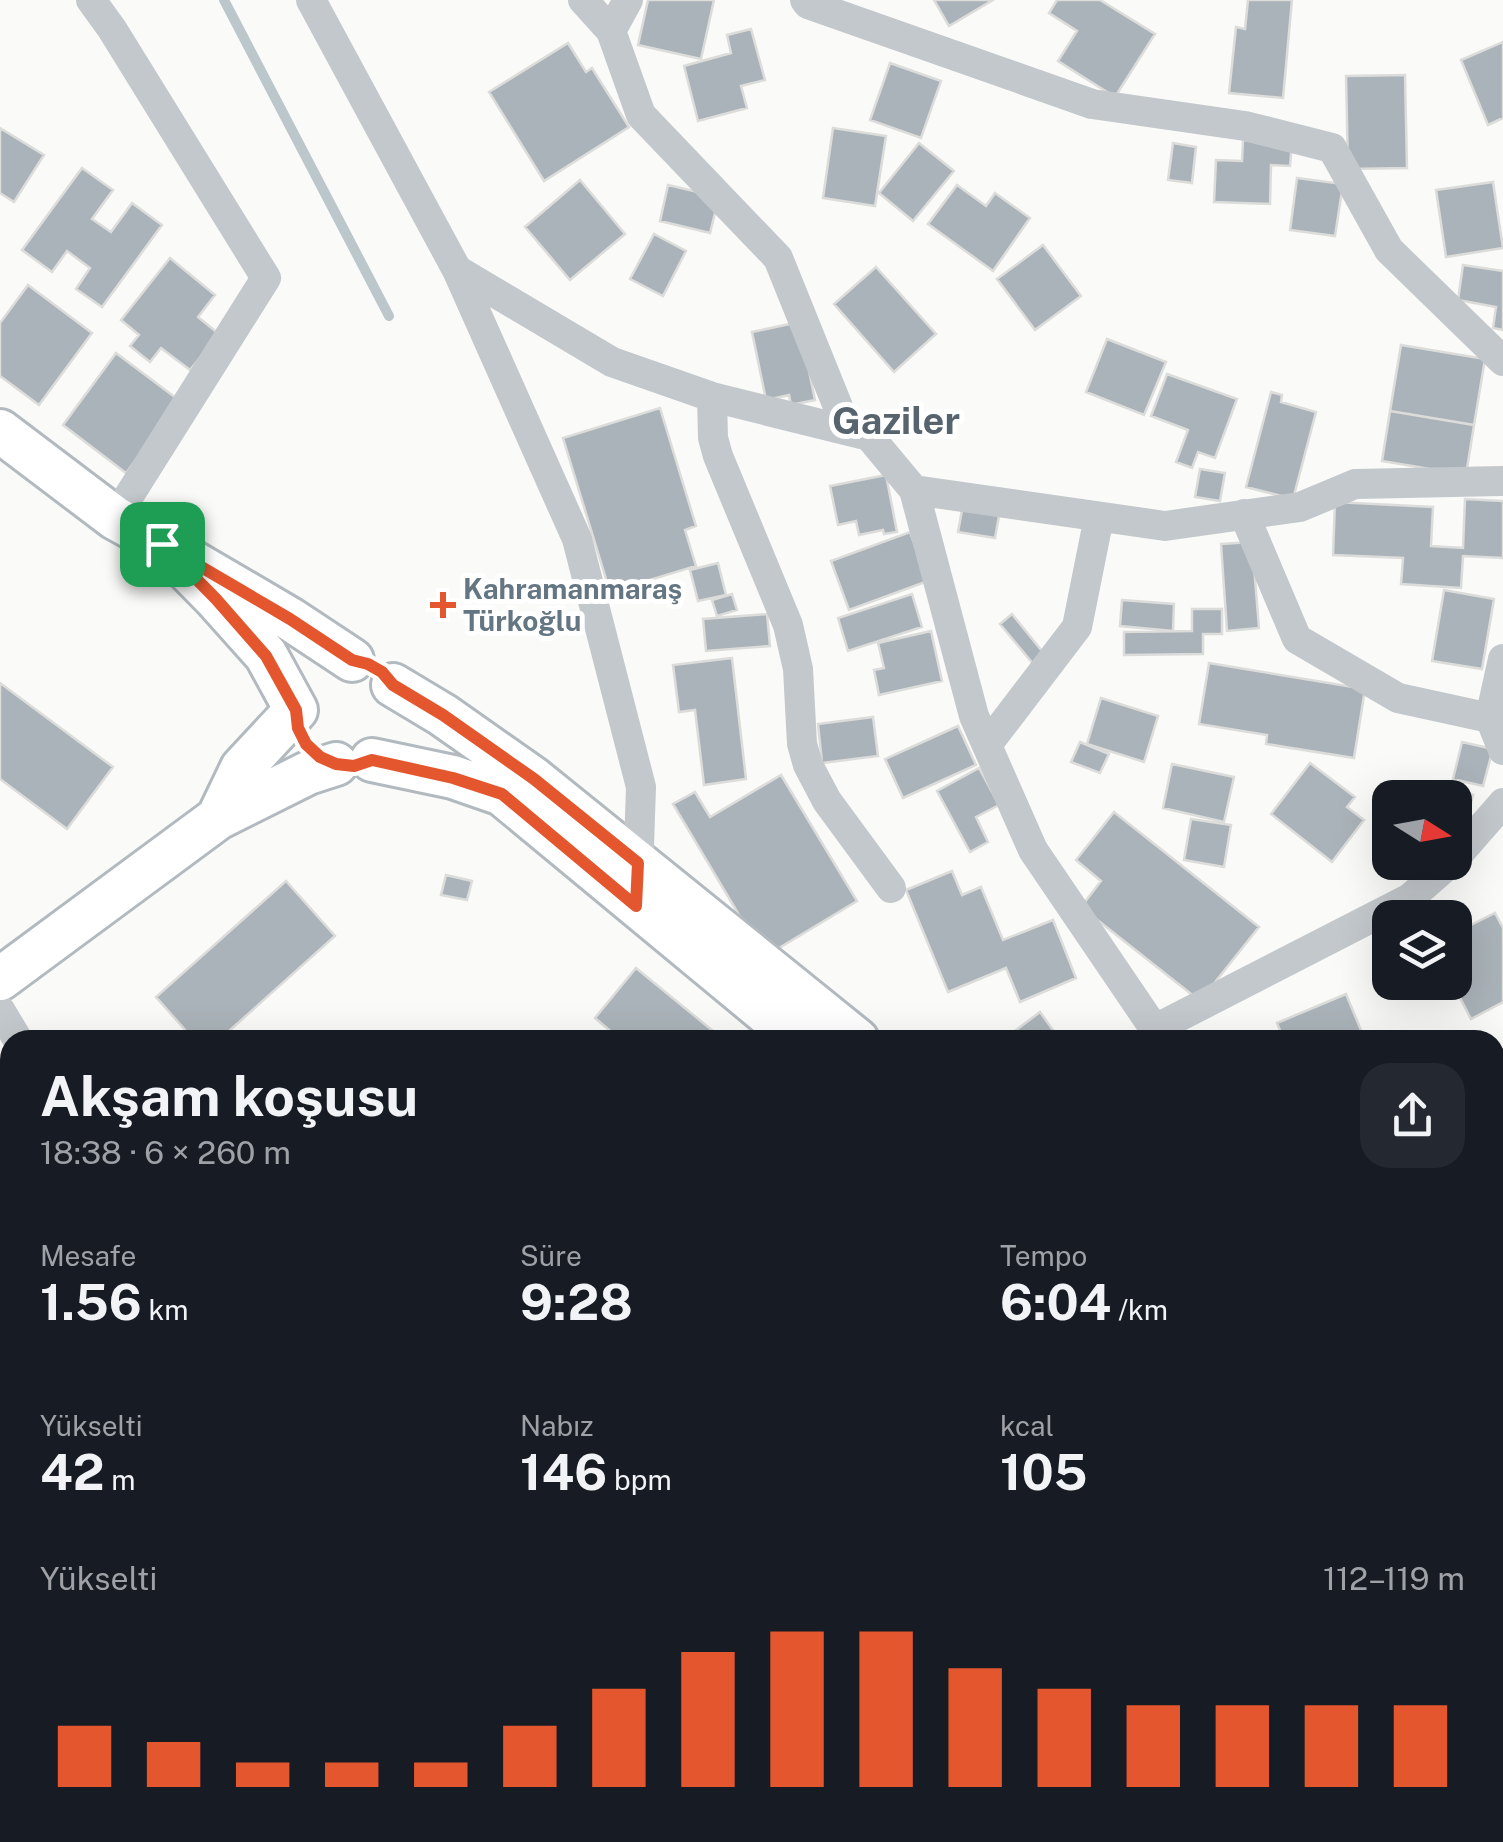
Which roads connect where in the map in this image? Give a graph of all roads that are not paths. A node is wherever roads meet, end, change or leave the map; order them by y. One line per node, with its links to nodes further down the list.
1 (91, 0): 16 (street)
2 (311, 0): 7 (street)
3 (584, 0): 6 (street)
4 (628, 0): 6 (street)
5 (805, 0): 8 (street)
6 (611, 31): 10 (street)
7 (456, 270): 9 (street); 29 (street)
8 (1503, 361)
9 (712, 397): 10 (street); 31 (street)
10 (847, 430): 13 (street)
11 (0, 431): 16 (main road)
12 (1503, 481): 14 (street)
13 (914, 490): 15 (street); 23 (street)
14 (1244, 514): 15 (street); 22 (street)
15 (1099, 517): 23 (street)
16 (116, 518): 17 (main road)
17 (162, 544): 19 (main road); 21 (main road)
18 (1503, 658): 22 (street)
19 (352, 660): 20 (main road); 21 (main road)
20 (393, 685): 25 (main road); 29 (main road)
21 (296, 710): 25 (main road); 27 (main road)
22 (1490, 718): 24 (street)
23 (987, 745): 36 (street)
24 (1503, 750)
25 (354, 762): 27 (main road); 32 (main road)
26 (1503, 803): 28 (street)
27 (218, 818): 33 (main road)
28 (1472, 838)
29 (638, 863): 32 (street); 35 (main road)
30 (1430, 880): 37 (street)
31 (891, 888)
32 (636, 906): 34 (main road)
33 (0, 979)
34 (787, 1030)
35 (845, 1030)
36 (1154, 1030)
37 (1166, 1030)

